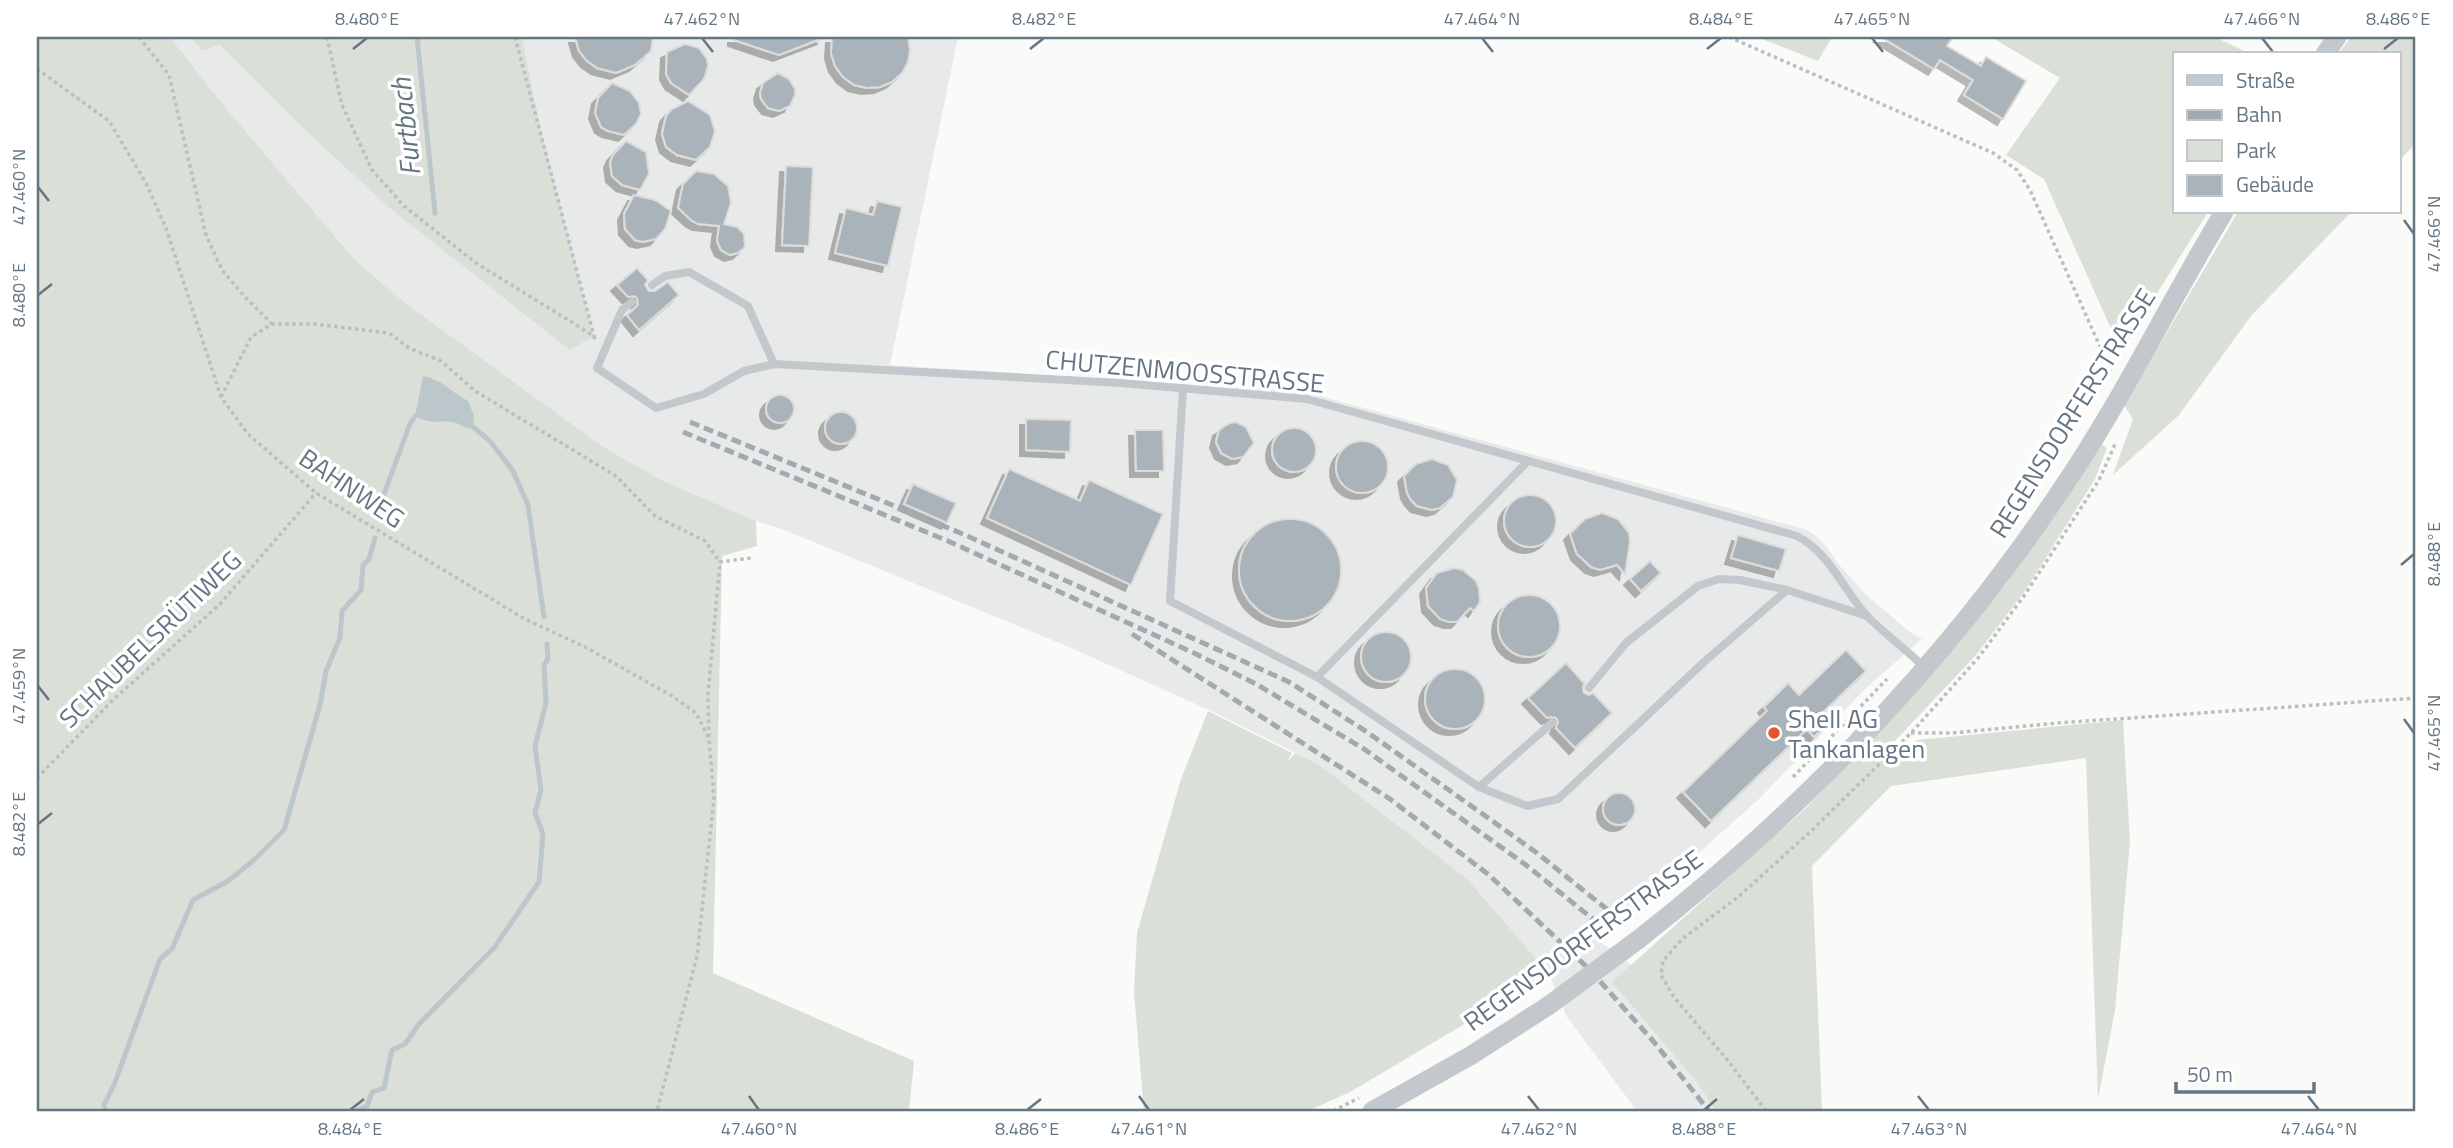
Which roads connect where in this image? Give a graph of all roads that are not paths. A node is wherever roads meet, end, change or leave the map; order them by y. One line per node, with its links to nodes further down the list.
1 (2337, 37): 2 (street)
2 (2326, 52)
3 (2223, 214): 11 (street, REGENSDORFERSTRASSE)
4 (652, 285): 6 (lane)
5 (632, 302): 6 (lane, CHUTZENMOOSSTRASSE)
6 (775, 364): 7 (lane, CHUTZENMOOSSTRASSE)
7 (1183, 388): 8 (lane, CHUTZENMOOSSTRASSE); 12 (lane)
8 (1528, 461): 10 (lane, CHUTZENMOOSSTRASSE); 12 (lane)
9 (1787, 590): 10 (lane); 13 (lane); 15 (lane)
10 (1867, 616): 11 (lane, CHUTZENMOOSSTRASSE)
11 (1925, 668): 16 (street, REGENSDORFERSTRASSE, bridge)
12 (1317, 677): 15 (lane)
13 (1589, 688)
14 (1552, 723): 15 (lane)
15 (1479, 787)
16 (1372, 1111)

